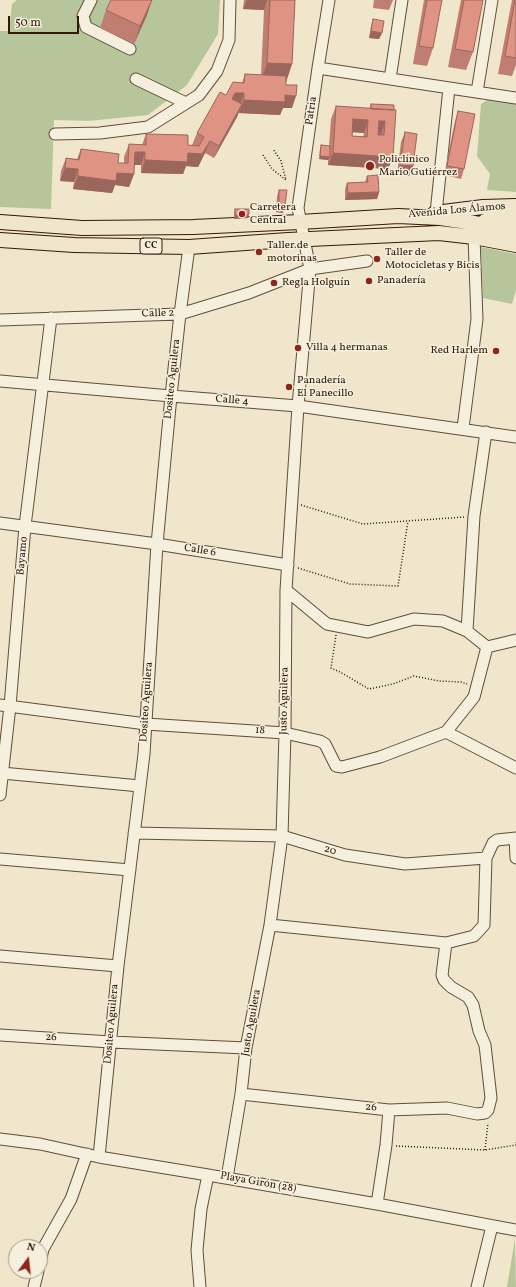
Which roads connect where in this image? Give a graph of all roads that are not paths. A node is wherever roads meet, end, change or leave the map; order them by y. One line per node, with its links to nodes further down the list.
1 (91, 0): 6 (street)
2 (230, 0): 13 (street)
3 (329, 0): 7 (street, Patria)
4 (402, 0): 9 (street)
5 (492, 0): 11 (street)
6 (130, 48)
7 (318, 68): 9 (street); 20 (street, Patria)
8 (136, 79): 13 (street)
9 (390, 79): 10 (street)
10 (449, 88): 11 (street); 16 (street)
11 (477, 92): 12 (street)
12 (516, 98)
13 (186, 103): 14 (street)
14 (55, 134)
15 (516, 206): 16 (main road, Avenida Los Álamos)
16 (436, 212): 17 (main road, Avenida Los Álamos)
17 (398, 216): 20 (main road, CC); 21 (main road, CC)
18 (516, 218): 21 (main road, Avenida Los Álamos)
19 (0, 222): 20 (main road, CC)
20 (300, 222): 25 (street, Justo Aguilera)
21 (474, 223): 22 (main road, CC); 23 (main road)
22 (516, 231)
23 (438, 233): 24 (main road, CC); 25 (main road, CC)
24 (474, 237): 27 (main road, CC); 38 (street)
25 (303, 239): 28 (main road, CC); 30 (street, Justo Aguilera)
26 (0, 240): 28 (main road, CC)
27 (516, 245)
28 (189, 247): 31 (street, Dositeo Aguilera)
29 (367, 260): 30 (street, Calle 2)
30 (310, 269): 31 (street, Calle 2); 37 (street, Justo Aguilera)
31 (180, 314): 32 (street, Calle 2); 36 (street, Dositeo Aguilera)
32 (51, 318): 33 (street, Calle 2); 35 (street, Bayamo)
33 (0, 320)
34 (0, 381): 35 (street, Calle 4)
35 (43, 385): 36 (street, Calle 4); 42 (street, Bayamo)
36 (171, 396): 37 (street, Calle 4); 43 (street, Dositeo Aguilera)
37 (298, 406): 38 (street, Calle 4); 44 (street, Justo Aguilera)
38 (463, 428): 39 (street, Calle 4)
39 (486, 432): 40 (street, Calle 4); 46 (street)
40 (516, 437)
41 (0, 523): 42 (street, Calle 6)
42 (26, 526): 43 (street, Calle 6); 49 (street, Bayamo)
43 (157, 544): 44 (street, Calle 6); 50 (street, Dositeo Aguilera)
44 (288, 565): 45 (street, Justo Aguilera)
45 (286, 590): 46 (street); 52 (street, Justo Aguilera)
46 (467, 631): 48 (street)
47 (516, 640): 48 (street)
48 (487, 647): 51 (street)
49 (5, 706): 50 (street, 18); 54 (street, Bayamo)
50 (146, 724): 52 (street, 18); 55 (street, Dositeo Aguilera)
51 (446, 732): 52 (street, 18); 53 (street)
52 (285, 733): 58 (street, Justo Aguilera)
53 (516, 768)
54 (2, 773): 55 (street); 56 (street, Bayamo)
55 (140, 786): 57 (street, Dositeo Aguilera)
56 (0, 795)
57 (134, 833): 58 (street, 20); 63 (street, Dositeo Aguilera)
58 (282, 836): 60 (street, 20); 64 (street, Justo Aguilera)
59 (516, 838): 60 (street); 61 (street)
60 (486, 858): 65 (street)
61 (516, 858)
62 (0, 859): 63 (street)
63 (130, 870): 67 (street, Dositeo Aguilera)
64 (270, 925): 65 (street); 70 (street, Justo Aguilera)
65 (446, 943): 72 (street, 26)
66 (0, 956): 67 (street)
67 (118, 966): 69 (street, Dositeo Aguilera)
68 (0, 1035): 69 (street, 26)
69 (111, 1042): 70 (street, 26); 75 (street, Dositeo Aguilera)
70 (246, 1048): 71 (street, Justo Aguilera)
71 (241, 1094): 72 (street, 26); 77 (street, Justo Aguilera)
72 (389, 1110): 78 (street)
73 (0, 1139): 74 (street, Playa Girón (28))
74 (87, 1154): 75 (street, Playa Girón (28)); 81 (street)
75 (99, 1157): 76 (street, Playa Girón (28))
76 (208, 1174): 77 (street, Playa Girón (28)); 82 (street)
77 (227, 1178): 78 (street, Playa Girón (28))
78 (377, 1204): 79 (street, Playa Girón (28))
79 (492, 1226): 80 (street, Playa Girón (28)); 83 (street)
80 (516, 1230)
81 (48, 1242)
82 (200, 1287)
83 (478, 1287)

